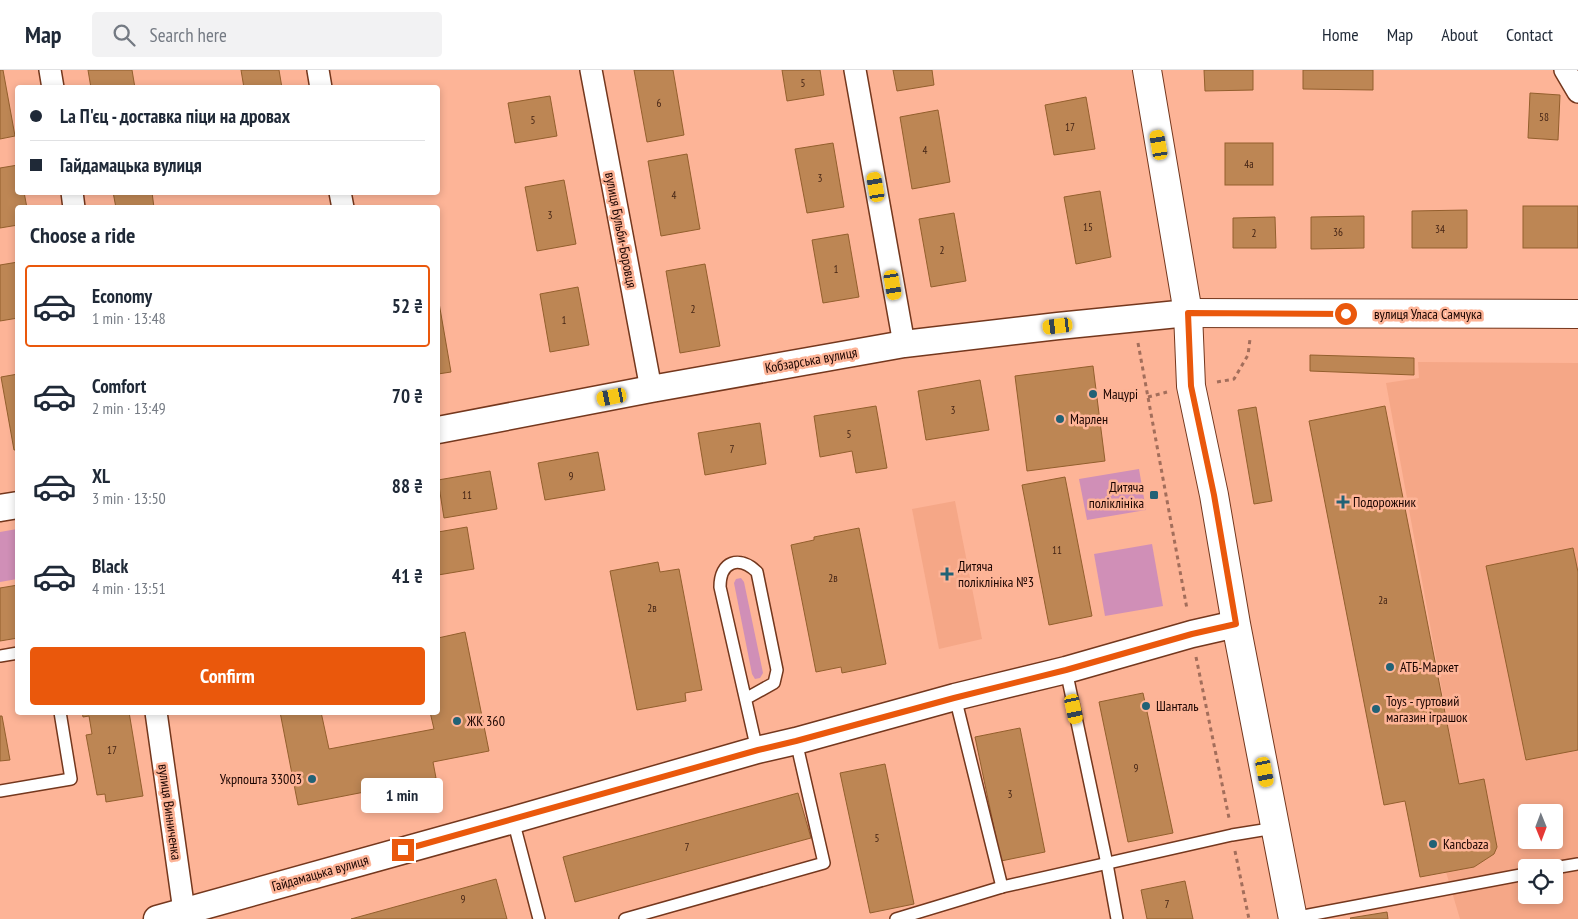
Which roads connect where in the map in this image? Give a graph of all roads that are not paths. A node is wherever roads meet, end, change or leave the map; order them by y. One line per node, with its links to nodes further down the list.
1 (50, 70): 7 (street)
2 (318, 70): 8 (street)
3 (590, 70): 13 (street, вулиця Бульби-Боровця)
4 (855, 70): 12 (street)
5 (1146, 70): 10 (main road)
6 (1565, 70): 9 (street)
7 (52, 85)
8 (320, 85)
9 (1578, 92)
10 (1188, 313): 11 (main road, вулиця Уласа Самчука); 12 (street, Кобзарська вулиця); 17 (main road)
11 (1578, 314)
12 (904, 344): 13 (street, Кобзарська вулиця)
13 (651, 389): 14 (street, Кобзарська вулиця)
14 (440, 430)
15 (15, 506): 16 (street)
16 (0, 508)
17 (1236, 624): 20 (street, Гайдамацька вулиця); 29 (main road)
18 (15, 654): 19 (lane)
19 (0, 656)
20 (1066, 670): 22 (street, Гайдамацька вулиця); 30 (lane)
21 (747, 698): 21 (lane); 26 (lane)
22 (954, 698): 25 (street, Гайдамацька вулиця); 34 (lane)
23 (60, 715): 27 (lane)
24 (156, 715): 35 (street, вулиця Винниченка)
25 (796, 741): 26 (street, Гайдамацька вулиця); 39 (lane)
26 (758, 750): 28 (street, Гайдамацька вулиця)
27 (0, 790)
28 (513, 820): 35 (street, Гайдамацька вулиця); 38 (lane)
29 (1275, 828): 30 (lane); 36 (main road)
30 (1107, 864): 34 (lane); 41 (lane)
31 (1578, 864): 32 (lane)
32 (1563, 866)
33 (1518, 876): 36 (lane)
34 (1002, 887): 40 (lane)
35 (185, 915): 37 (street, Гайдамацька вулиця)
36 (1293, 918)
37 (157, 919)
38 (539, 919)
39 (625, 919)
40 (896, 919)
41 (1117, 919)

